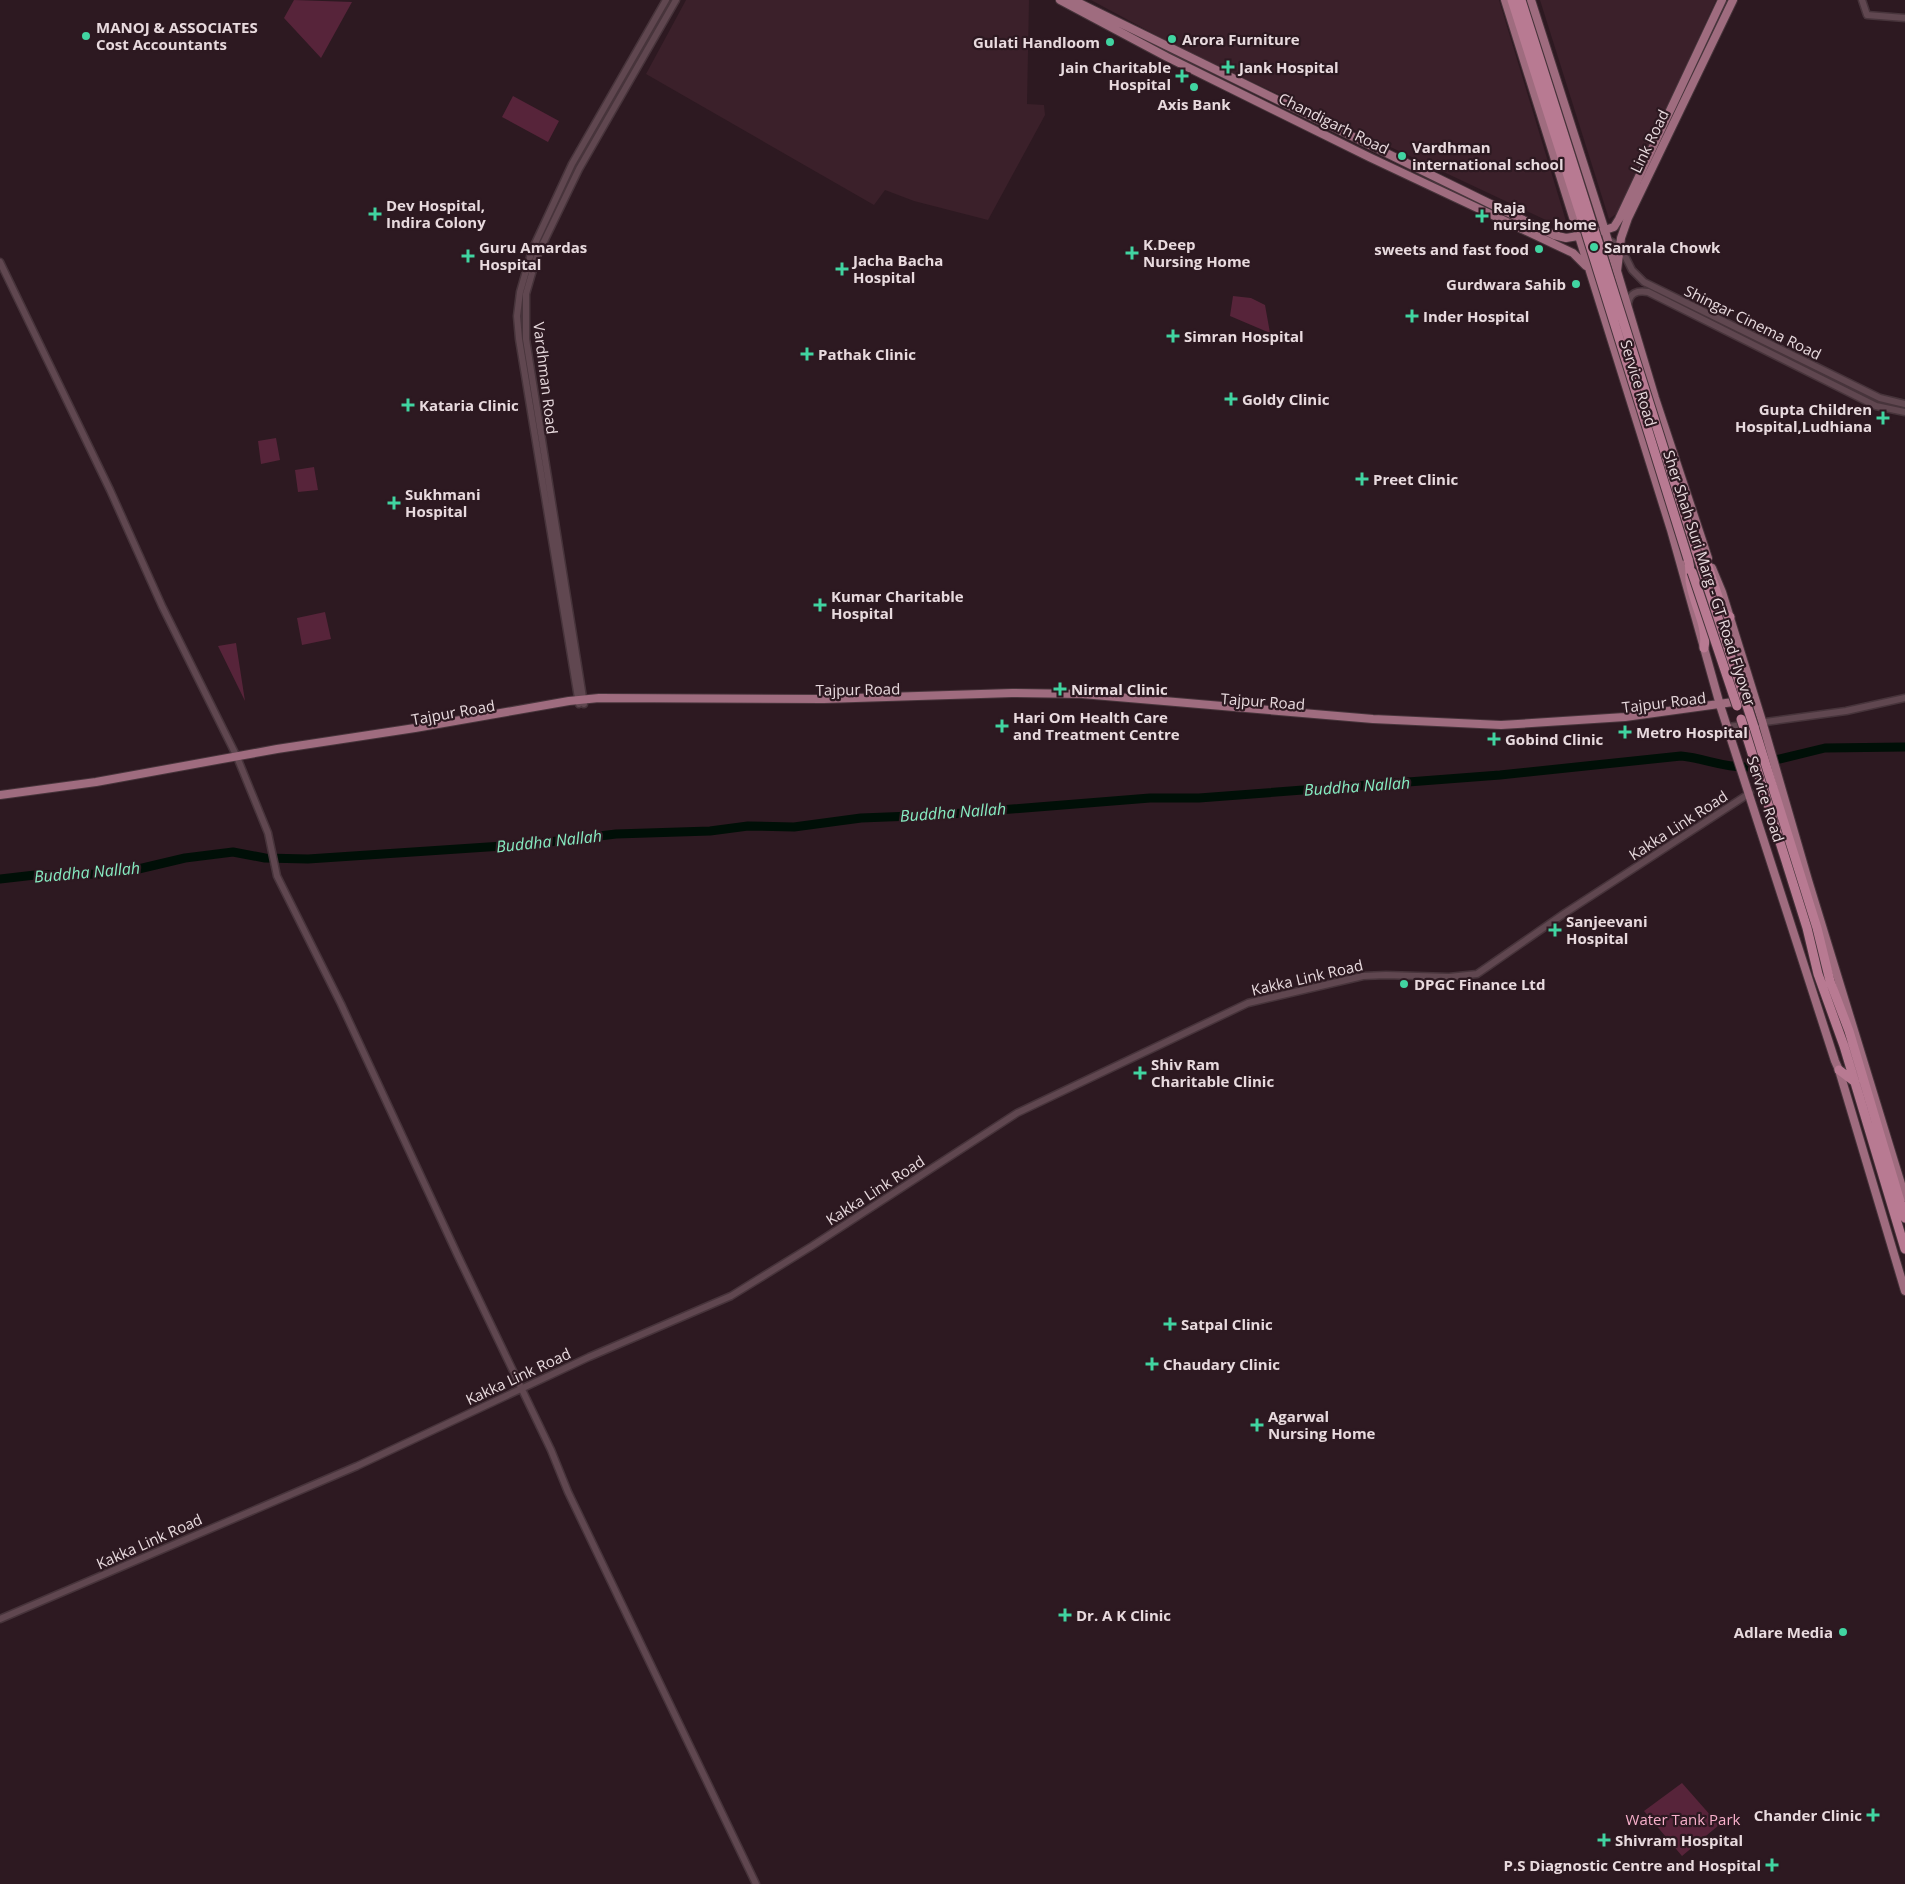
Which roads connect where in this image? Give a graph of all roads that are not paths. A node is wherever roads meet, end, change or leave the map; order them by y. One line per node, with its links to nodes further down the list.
1 (666, 0): 30 (street, Vardhman Road)
2 (676, 0): 30 (street, Vardhman Road)
3 (1060, 0): 20 (main road, Chandigarh Road)
4 (1073, 0): 15 (main road, Chandigarh Road)
5 (1505, 0): 15 (main road, Service Road)
6 (1512, 0): 13 (highway)
7 (1521, 0): 13 (highway)
8 (1531, 0): 14 (main road, Service Road)
9 (1722, 0): 14 (main road, Link Road)
10 (1733, 0): 17 (main road, Link Road)
11 (1862, 0): 12 (street)
12 (1905, 18)
13 (1588, 225): 24 (highway, Sher Shah Suri Marg - GT Road Flyover, bridge); 25 (highway, Sher Shah Suri Marg - GT Road Flyover, bridge)
14 (1605, 231): 15 (main road); 16 (main road, Service Road)
15 (1579, 236): 20 (main road, Service Road)
16 (1608, 240): 17 (street); 19 (main road, Service Road)
17 (1620, 246): 19 (main road, Link Road); 22 (street, Shingar Cinema Road)
18 (0, 262): 34 (street)
19 (1616, 271): 20 (main road); 21 (main road, Service Road)
20 (1591, 274): 27 (main road, Service Road)
21 (1628, 306): 23 (street, Shingar Cinema Road); 26 (main road, Service Road)
22 (1905, 404)
23 (1905, 412)
24 (1696, 550): 26 (highway); 42 (highway, Sher Shah Suri Marg - GT Road Flyover, bridge)
25 (1692, 572): 27 (highway); 40 (highway, Sher Shah Suri Marg - GT Road Flyover, bridge)
26 (1730, 617): 29 (main road, Service Road)
27 (1704, 648): 31 (main road, Service Road)
28 (1905, 698): 32 (street)
29 (1755, 699): 31 (main road, Tajpur Road); 32 (main road, Service Road)
30 (581, 702): 31 (main road, Tajpur Road); 34 (main road, Tajpur Road)
31 (1721, 707): 33 (main road, Service Road)
32 (1762, 721): 33 (street); 41 (main road, Service Road)
33 (1728, 726): 36 (main road, Service Road)
34 (238, 760): 35 (main road, Tajpur Road); 45 (street)
35 (88, 785): 37 (main road, Tajpur Road); 38 (main road, Tajpur Road)
36 (1750, 794): 39 (main road, Service Road); 45 (street, Kakka Link Road)
37 (0, 795)
38 (0, 799)
39 (1839, 1070): 40 (highway); 44 (main road, Service Road)
40 (1855, 1082): 43 (highway, Sher Shah Suri Marg - GT Road Flyover)
41 (1905, 1197)
42 (1905, 1218)
43 (1905, 1249)
44 (1905, 1290)
45 (520, 1389): 46 (street, Kakka Link Road); 47 (street)
46 (0, 1619)
47 (756, 1884)

